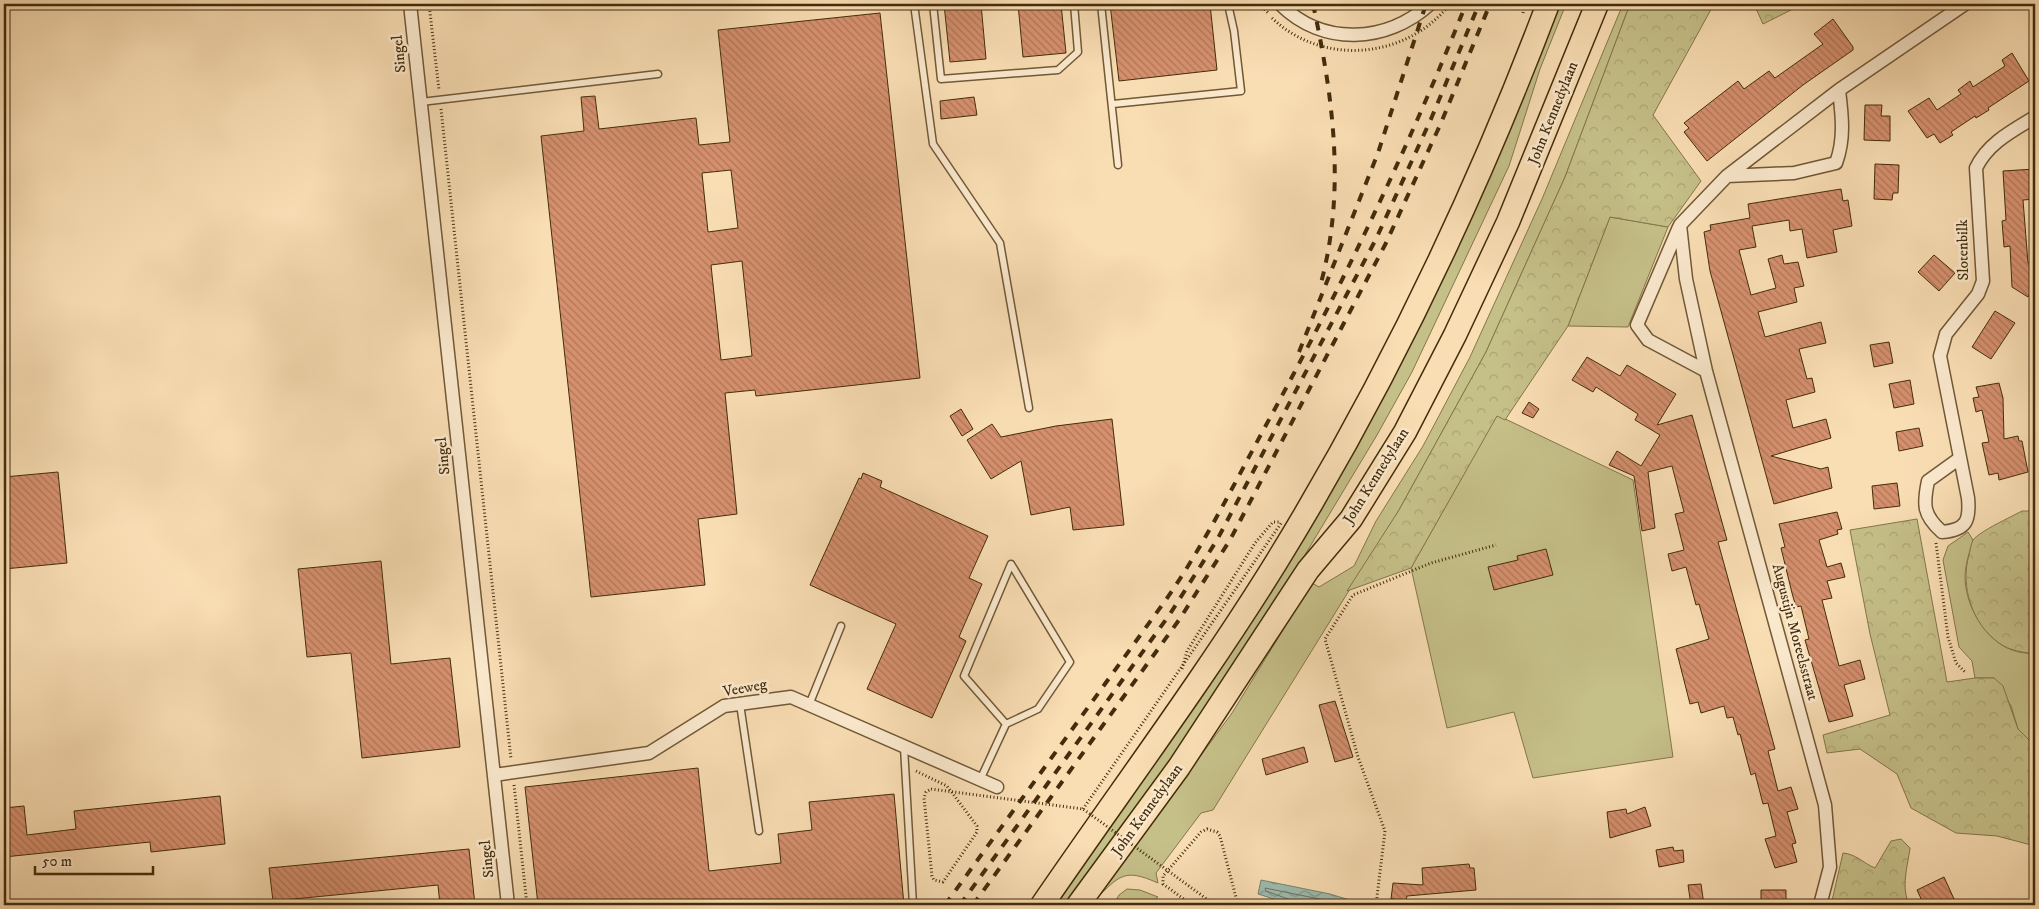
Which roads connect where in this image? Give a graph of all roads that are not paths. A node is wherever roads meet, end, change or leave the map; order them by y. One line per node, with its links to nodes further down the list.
1 (410, 4): 16 (street, Singel)
2 (524, 4): 3 (lane)
3 (535, 4)
4 (914, 4): 23 (lane)
5 (933, 4): 6 (lane)
6 (1074, 4)
7 (1101, 4): 17 (lane)
8 (1228, 4): 17 (lane)
9 (1280, 4): 10 (street)
10 (1430, 4)
11 (1548, 4): 36 (highway, John Kennedylaan)
12 (1597, 4): 37 (highway, John Kennedylaan)
13 (1965, 4): 15 (street)
14 (658, 74): 16 (lane)
15 (1839, 90): 20 (street); 20 (street)
16 (420, 102): 30 (street, Singel)
17 (1113, 104): 19 (lane)
18 (2035, 117): 24 (street, Slotenbilk)
19 (1118, 165)
20 (1727, 176): 21 (street)
21 (1680, 225): 22 (street, Augustijn Moreelsstraat); 22 (street)
22 (1706, 370): 38 (street, Augustijn Moreelsstraat)
23 (1029, 408)
24 (1960, 458): 24 (street, Slotenbilk)
25 (841, 626): 27 (lane)
26 (740, 704): 27 (street, Veeweg); 30 (street, Veeweg); 33 (lane)
27 (809, 704): 29 (street, Veeweg)
28 (1006, 724): 28 (lane); 31 (lane)
29 (904, 747): 31 (street, Veeweg); 35 (lane)
30 (494, 775): 34 (street, Singel)
31 (980, 780): 32 (street, Veeweg)
32 (997, 787)
33 (759, 830)
34 (508, 905)
35 (914, 905)
36 (1042, 905)
37 (1078, 905)
38 (1820, 905)

